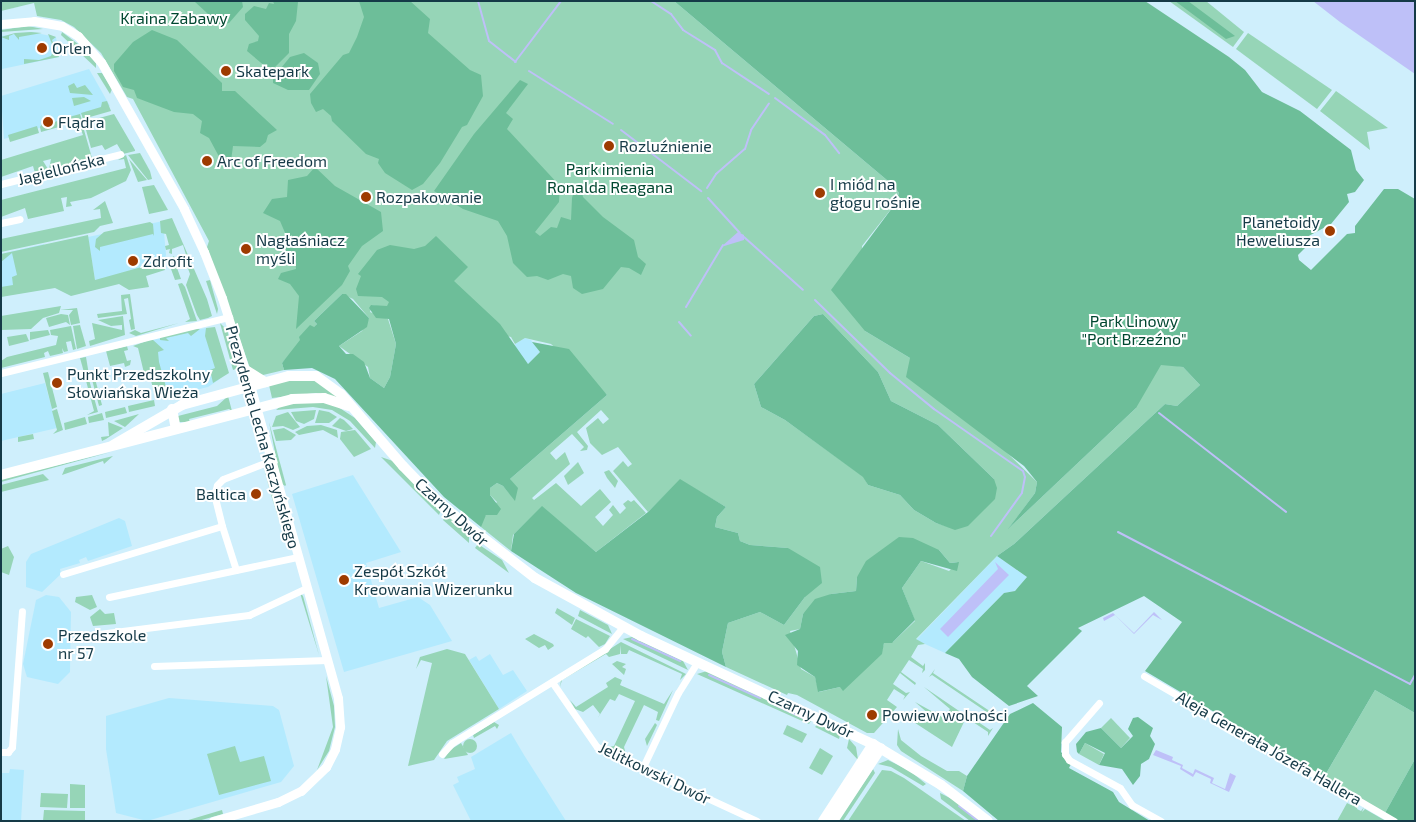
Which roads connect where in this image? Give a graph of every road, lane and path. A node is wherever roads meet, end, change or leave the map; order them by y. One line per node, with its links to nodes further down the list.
1 (1, 24): 6 (street, Prezydenta Lecha Kaczyńskiego)
2 (120, 154): 3 (street, Jagiellońska)
3 (1, 184)
4 (20, 219): 5 (street)
5 (1, 223)
6 (229, 317): 7 (street, Prezydenta Lecha Kaczyńskiego); 8 (street, Prezydenta Lecha Kaczyńskiego)
7 (244, 369): 9 (main road); 10 (street, Prezydenta Lecha Kaczyńskiego)
8 (1, 374)
9 (266, 382): 10 (main road, Czarny Dwór); 11 (main road, Czarny Dwór)
10 (250, 386): 12 (main road, Prezydenta Lecha Kaczyńskiego); 13 (main road, Czarny Dwór)
11 (349, 406): 12 (main road); 25 (main road, Czarny Dwór)
12 (256, 407): 14 (main road); 16 (street, Prezydenta Lecha Kaczyńskiego)
13 (172, 409): 14 (main road); 15 (main road, Czarny Dwór)
14 (176, 429): 15 (main road)
15 (113, 446): 17 (main road)
16 (270, 461): 18 (street); 19 (street, Prezydenta Lecha Kaczyńskiego)
17 (1, 475)
18 (222, 526): 20 (street); 21 (street)
19 (297, 557): 20 (street, Prezydenta Lecha Kaczyńskiego); 22 (street, Prezydenta Lecha Kaczyńskiego)
20 (236, 570): 23 (street, Prezydenta Lecha Kaczyńskiego)
21 (64, 574)
22 (306, 588): 26 (street); 27 (street, Prezydenta Lecha Kaczyńskiego)
23 (110, 596)
24 (22, 611): 34 (street)
25 (623, 627): 28 (main road, Czarny Dwór); 31 (street)
26 (83, 636)
27 (327, 660): 29 (street); 39 (street, Prezydenta Lecha Kaczyńskiego)
28 (697, 663): 33 (main road, Czarny Dwór); 38 (street)
29 (154, 666)
30 (1144, 676): 45 (street, Aleja Generała Józefa Hallera)
31 (552, 682): 35 (street); 38 (street, Jelitkowski Dwór)
32 (1099, 703): 44 (street)
33 (877, 746): 36 (main road, Czarny Dwór); 37 (main road); 41 (main road)
34 (1, 752)
35 (442, 754)
36 (896, 757): 37 (main road); 43 (main road, Czarny Dwór)
37 (870, 764): 42 (main road)
38 (642, 769): 40 (street, Jelitkowski Dwór)
39 (215, 821)
40 (757, 821)
41 (823, 821)
42 (833, 821)
43 (988, 821)
44 (1161, 821)
45 (1394, 821)

